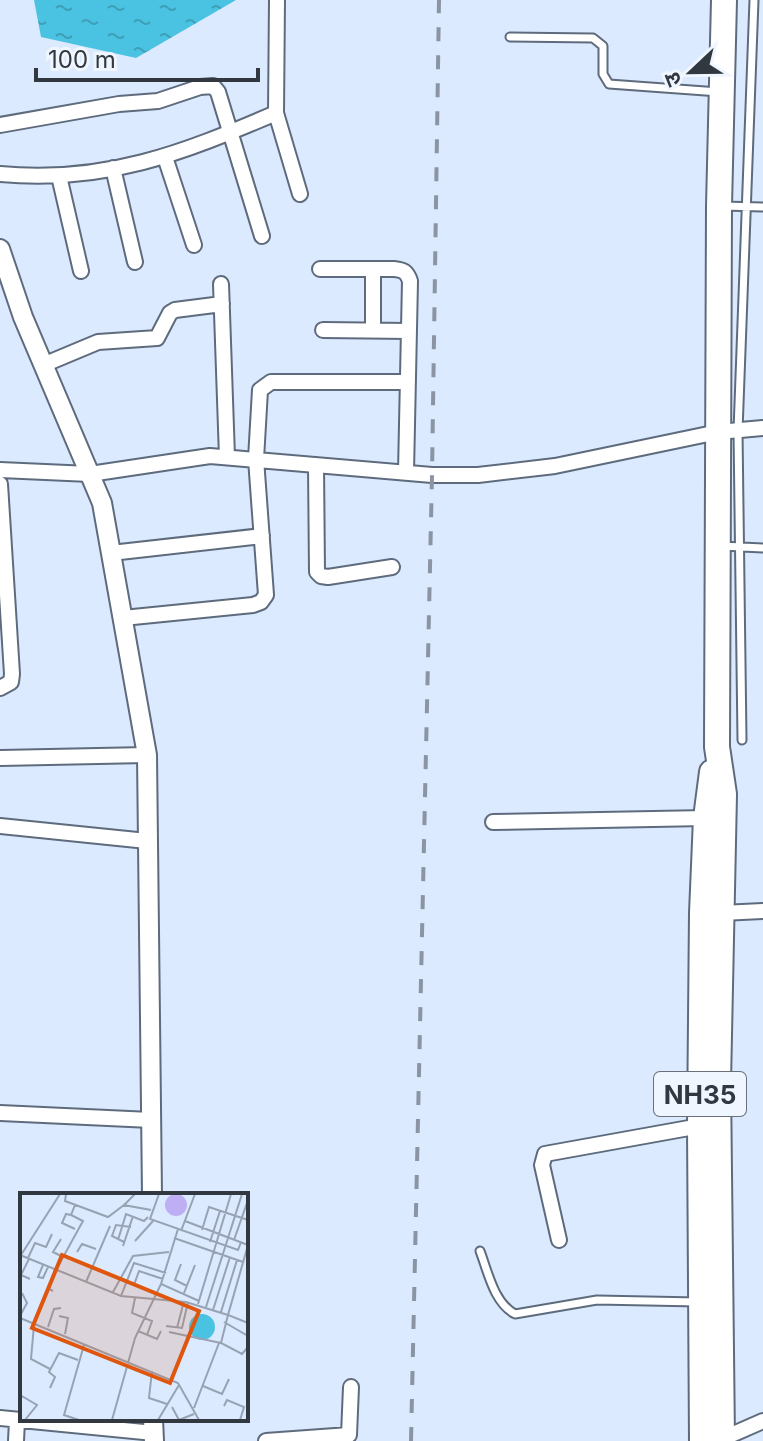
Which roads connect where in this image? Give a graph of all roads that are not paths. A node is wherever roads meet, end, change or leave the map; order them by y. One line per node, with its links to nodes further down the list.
1 (277, 0): 8 (street)
2 (724, 0): 7 (highway, NH35)
3 (754, 0): 5 (lane)
4 (510, 37): 7 (lane)
5 (751, 78): 6 (lane); 17 (lane)
6 (763, 79)
7 (721, 92): 16 (highway, NH35)
8 (276, 113): 10 (street); 15 (street)
9 (0, 125): 10 (street)
10 (230, 132): 11 (street); 19 (street)
11 (165, 157): 12 (street); 20 (street)
12 (113, 168): 14 (street); 22 (street)
13 (0, 174): 14 (street)
14 (59, 176): 25 (street)
15 (300, 194)
16 (719, 206): 17 (lane); 34 (highway, NH35)
17 (746, 206): 18 (lane); 34 (lane)
18 (763, 207)
19 (262, 236)
20 (194, 245)
21 (0, 249): 31 (street)
22 (135, 262)
23 (320, 269): 24 (street)
24 (373, 269): 29 (street); 30 (street)
25 (81, 271)
26 (221, 284): 27 (street)
27 (222, 304): 31 (street); 35 (street)
28 (323, 330): 29 (street)
29 (373, 330): 30 (street)
30 (409, 331): 32 (street)
31 (43, 365): 40 (street)
32 (408, 382): 36 (street); 39 (street)
33 (763, 428): 34 (street)
34 (728, 431): 39 (street); 43 (highway, NH35)
35 (227, 457): 36 (street); 40 (street)
36 (256, 459): 37 (street); 42 (street)
37 (316, 465): 39 (street); 46 (street)
38 (0, 470): 40 (street)
39 (406, 472)
40 (90, 474): 45 (street)
41 (0, 484): 47 (street)
42 (262, 536): 45 (street); 48 (street)
43 (729, 547): 44 (lane); 50 (lane); 51 (highway, NH35)
44 (763, 548)
45 (111, 553): 48 (street)
46 (392, 567)
47 (4, 609): 49 (street)
48 (123, 618): 52 (street)
49 (0, 688)
50 (742, 740)
51 (717, 747): 54 (highway, NH35); 59 (highway, NH35)
52 (147, 755): 53 (street); 57 (street)
53 (0, 758)
54 (706, 818): 55 (street); 62 (highway, NH35)
55 (493, 822)
56 (0, 826): 57 (street)
57 (147, 841): 61 (street)
58 (763, 911): 59 (street)
59 (721, 913): 75 (highway, NH35)
60 (0, 1113): 61 (street)
61 (151, 1120): 63 (street)
62 (700, 1126): 64 (street); 66 (highway, NH35)
63 (152, 1193)
64 (559, 1240)
65 (480, 1251): 66 (lane)
66 (702, 1303): 75 (highway, NH35)
67 (351, 1387): 74 (street)
68 (0, 1418): 69 (street)
69 (17, 1420): 70 (street); 76 (street)
70 (20, 1420)
71 (29, 1421): 73 (street)
72 (763, 1421): 75 (street)
73 (154, 1431)
74 (349, 1438): 77 (street)
75 (716, 1440)
76 (16, 1441)
77 (266, 1441)

